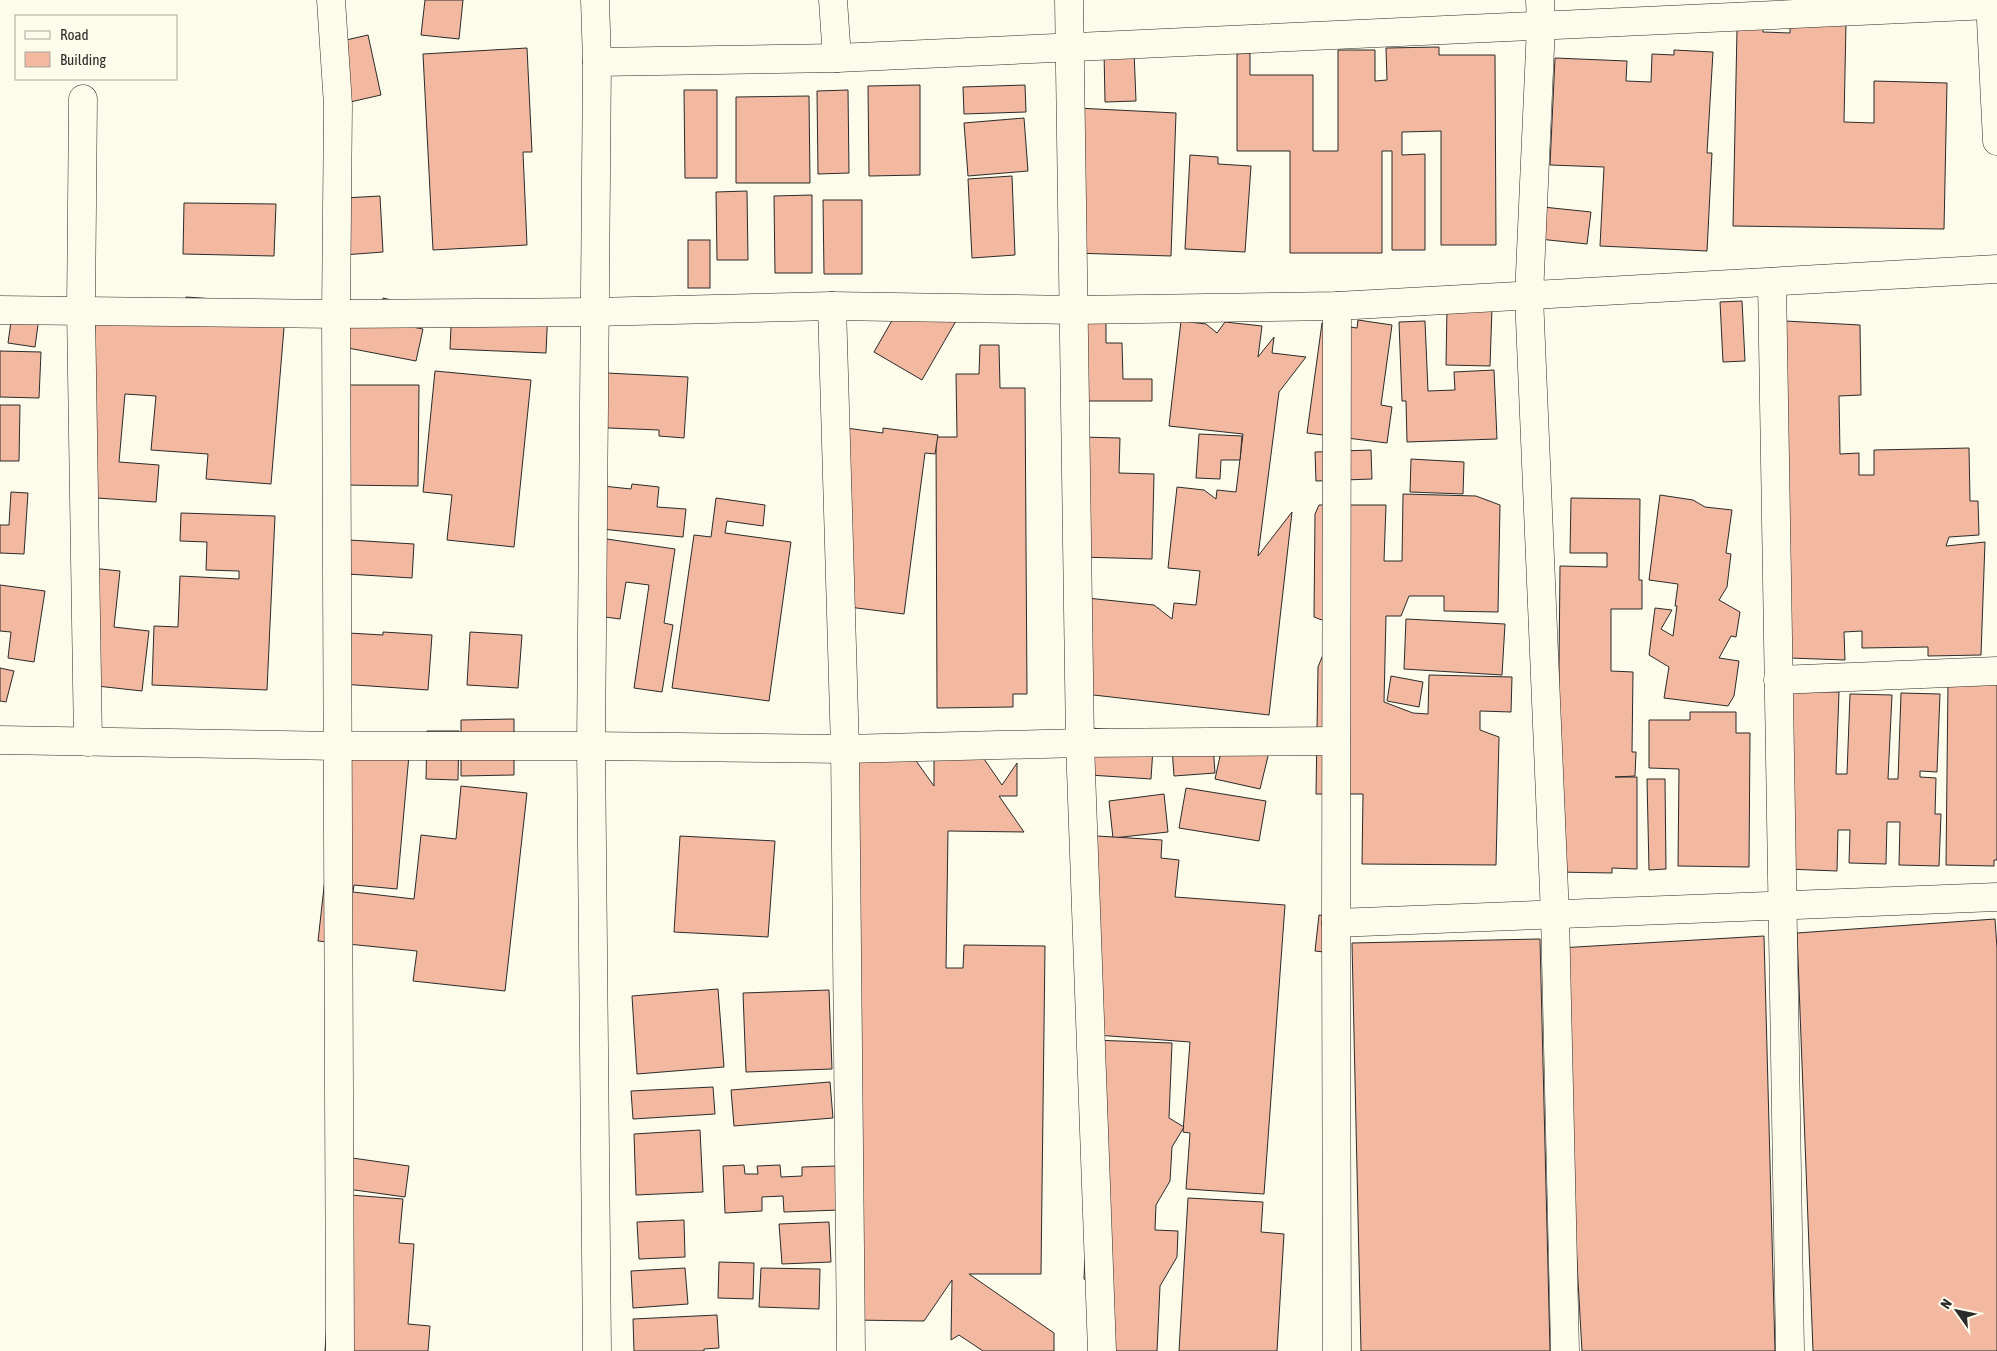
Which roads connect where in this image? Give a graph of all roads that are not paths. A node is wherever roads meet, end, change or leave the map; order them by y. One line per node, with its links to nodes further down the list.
1 (331, 0): 21 (street)
2 (595, 0): 9 (street)
3 (833, 0): 8 (street)
4 (1069, 0): 7 (street)
5 (1990, 3): 6 (street); 11 (street)
6 (1540, 13): 7 (street); 14 (street)
7 (1070, 47): 8 (street); 18 (street)
8 (837, 58): 9 (street)
9 (597, 62): 20 (street)
10 (83, 99): 19 (street)
11 (1997, 141)
12 (1997, 269): 13 (street)
13 (1772, 282): 14 (street); 23 (street)
14 (1529, 296): 16 (street); 33 (street)
15 (832, 306): 18 (street); 20 (street); 30 (street)
16 (1337, 306): 18 (street); 25 (street)
17 (0, 310): 19 (street)
18 (1075, 310): 27 (street)
19 (81, 311): 21 (street); 26 (street)
20 (594, 312): 21 (street); 29 (street)
21 (336, 314): 28 (street)
22 (1997, 671): 23 (street)
23 (1778, 680): 32 (street)
24 (0, 740): 26 (street)
25 (1336, 741): 27 (street); 34 (street)
26 (88, 742): 28 (street)
27 (1080, 743): 30 (street); 38 (street)
28 (337, 746): 29 (street); 35 (street)
29 (591, 746): 30 (street); 36 (street)
30 (846, 749): 37 (street)
31 (1997, 896): 32 (street)
32 (1783, 906): 33 (street); 41 (street)
33 (1555, 915): 34 (street); 40 (street)
34 (1336, 923): 39 (street)
35 (340, 1351)
36 (597, 1351)
37 (851, 1351)
38 (1102, 1351)
39 (1337, 1351)
40 (1565, 1351)
41 (1790, 1351)

